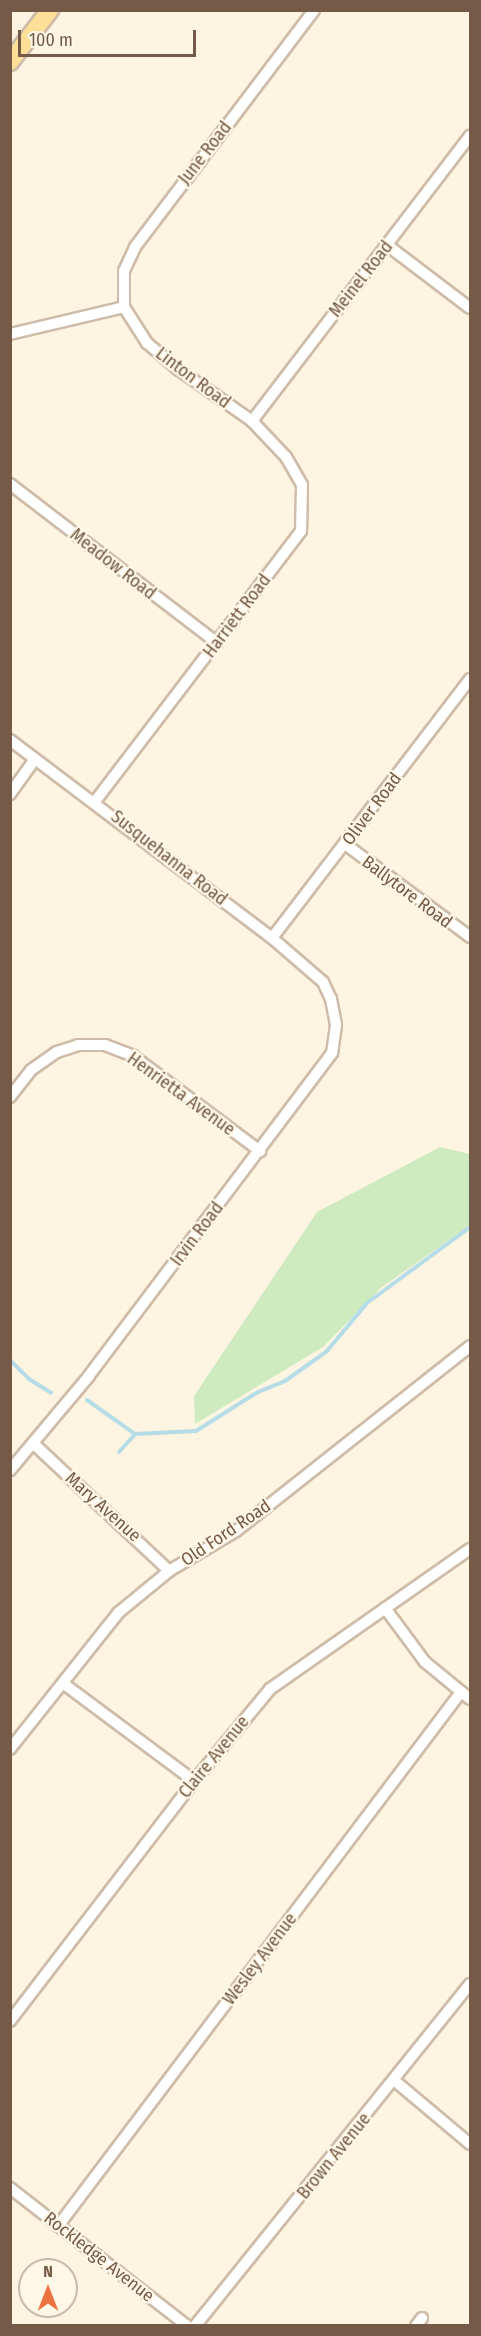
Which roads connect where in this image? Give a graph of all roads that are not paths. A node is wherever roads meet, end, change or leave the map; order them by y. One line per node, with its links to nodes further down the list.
1 (50, 10): 3 (main road)
2 (314, 10): 6 (street, June Road)
3 (10, 62)
4 (471, 136): 5 (street, Meinel Road)
5 (387, 245): 7 (street); 9 (street, Meinel Road)
6 (124, 307): 8 (street); 9 (street, Linton Road)
7 (471, 308)
8 (10, 334)
9 (252, 421): 11 (street, Harriett Road)
10 (10, 484): 11 (street, Meadow Road)
11 (217, 643): 16 (street, Harriett Road)
12 (471, 679): 17 (street, Oliver Road)
13 (10, 740): 14 (street, Susquehanna Road)
14 (35, 759): 15 (street); 16 (street, Susquehanna Road)
15 (10, 794)
16 (95, 801): 19 (street, Susquehanna Road)
17 (345, 844): 18 (street, Ballytore Road); 19 (street, Oliver Road)
18 (471, 937)
19 (273, 938): 20 (street, Susquehanna Road)
20 (322, 982): 22 (street, Irvin Road)
21 (10, 1097): 22 (street, Henrietta Avenue)
22 (260, 1151): 24 (street, Irvin Road)
23 (471, 1346): 27 (street, Old Ford Road)
24 (35, 1445): 25 (street, Irvin Road); 27 (street, Mary Avenue)
25 (10, 1470)
26 (471, 1549): 28 (street, Claire Avenue)
27 (169, 1571): 29 (street, Old Ford Road)
28 (385, 1608): 30 (street); 33 (street, Claire Avenue)
29 (64, 1683): 32 (street, Old Ford Road); 33 (street)
30 (460, 1692): 31 (street); 39 (street, Wesley Avenue)
31 (471, 1699)
32 (10, 1749)
33 (194, 1781): 35 (street, Claire Avenue)
34 (471, 1984): 36 (street, Brown Avenue)
35 (10, 2021)
36 (395, 2081): 37 (street); 41 (street, Brown Avenue)
37 (471, 2144)
38 (10, 2188): 39 (street, Rockledge Avenue)
39 (58, 2226): 40 (street, Rockledge Avenue)
40 (187, 2325)
41 (195, 2325)

